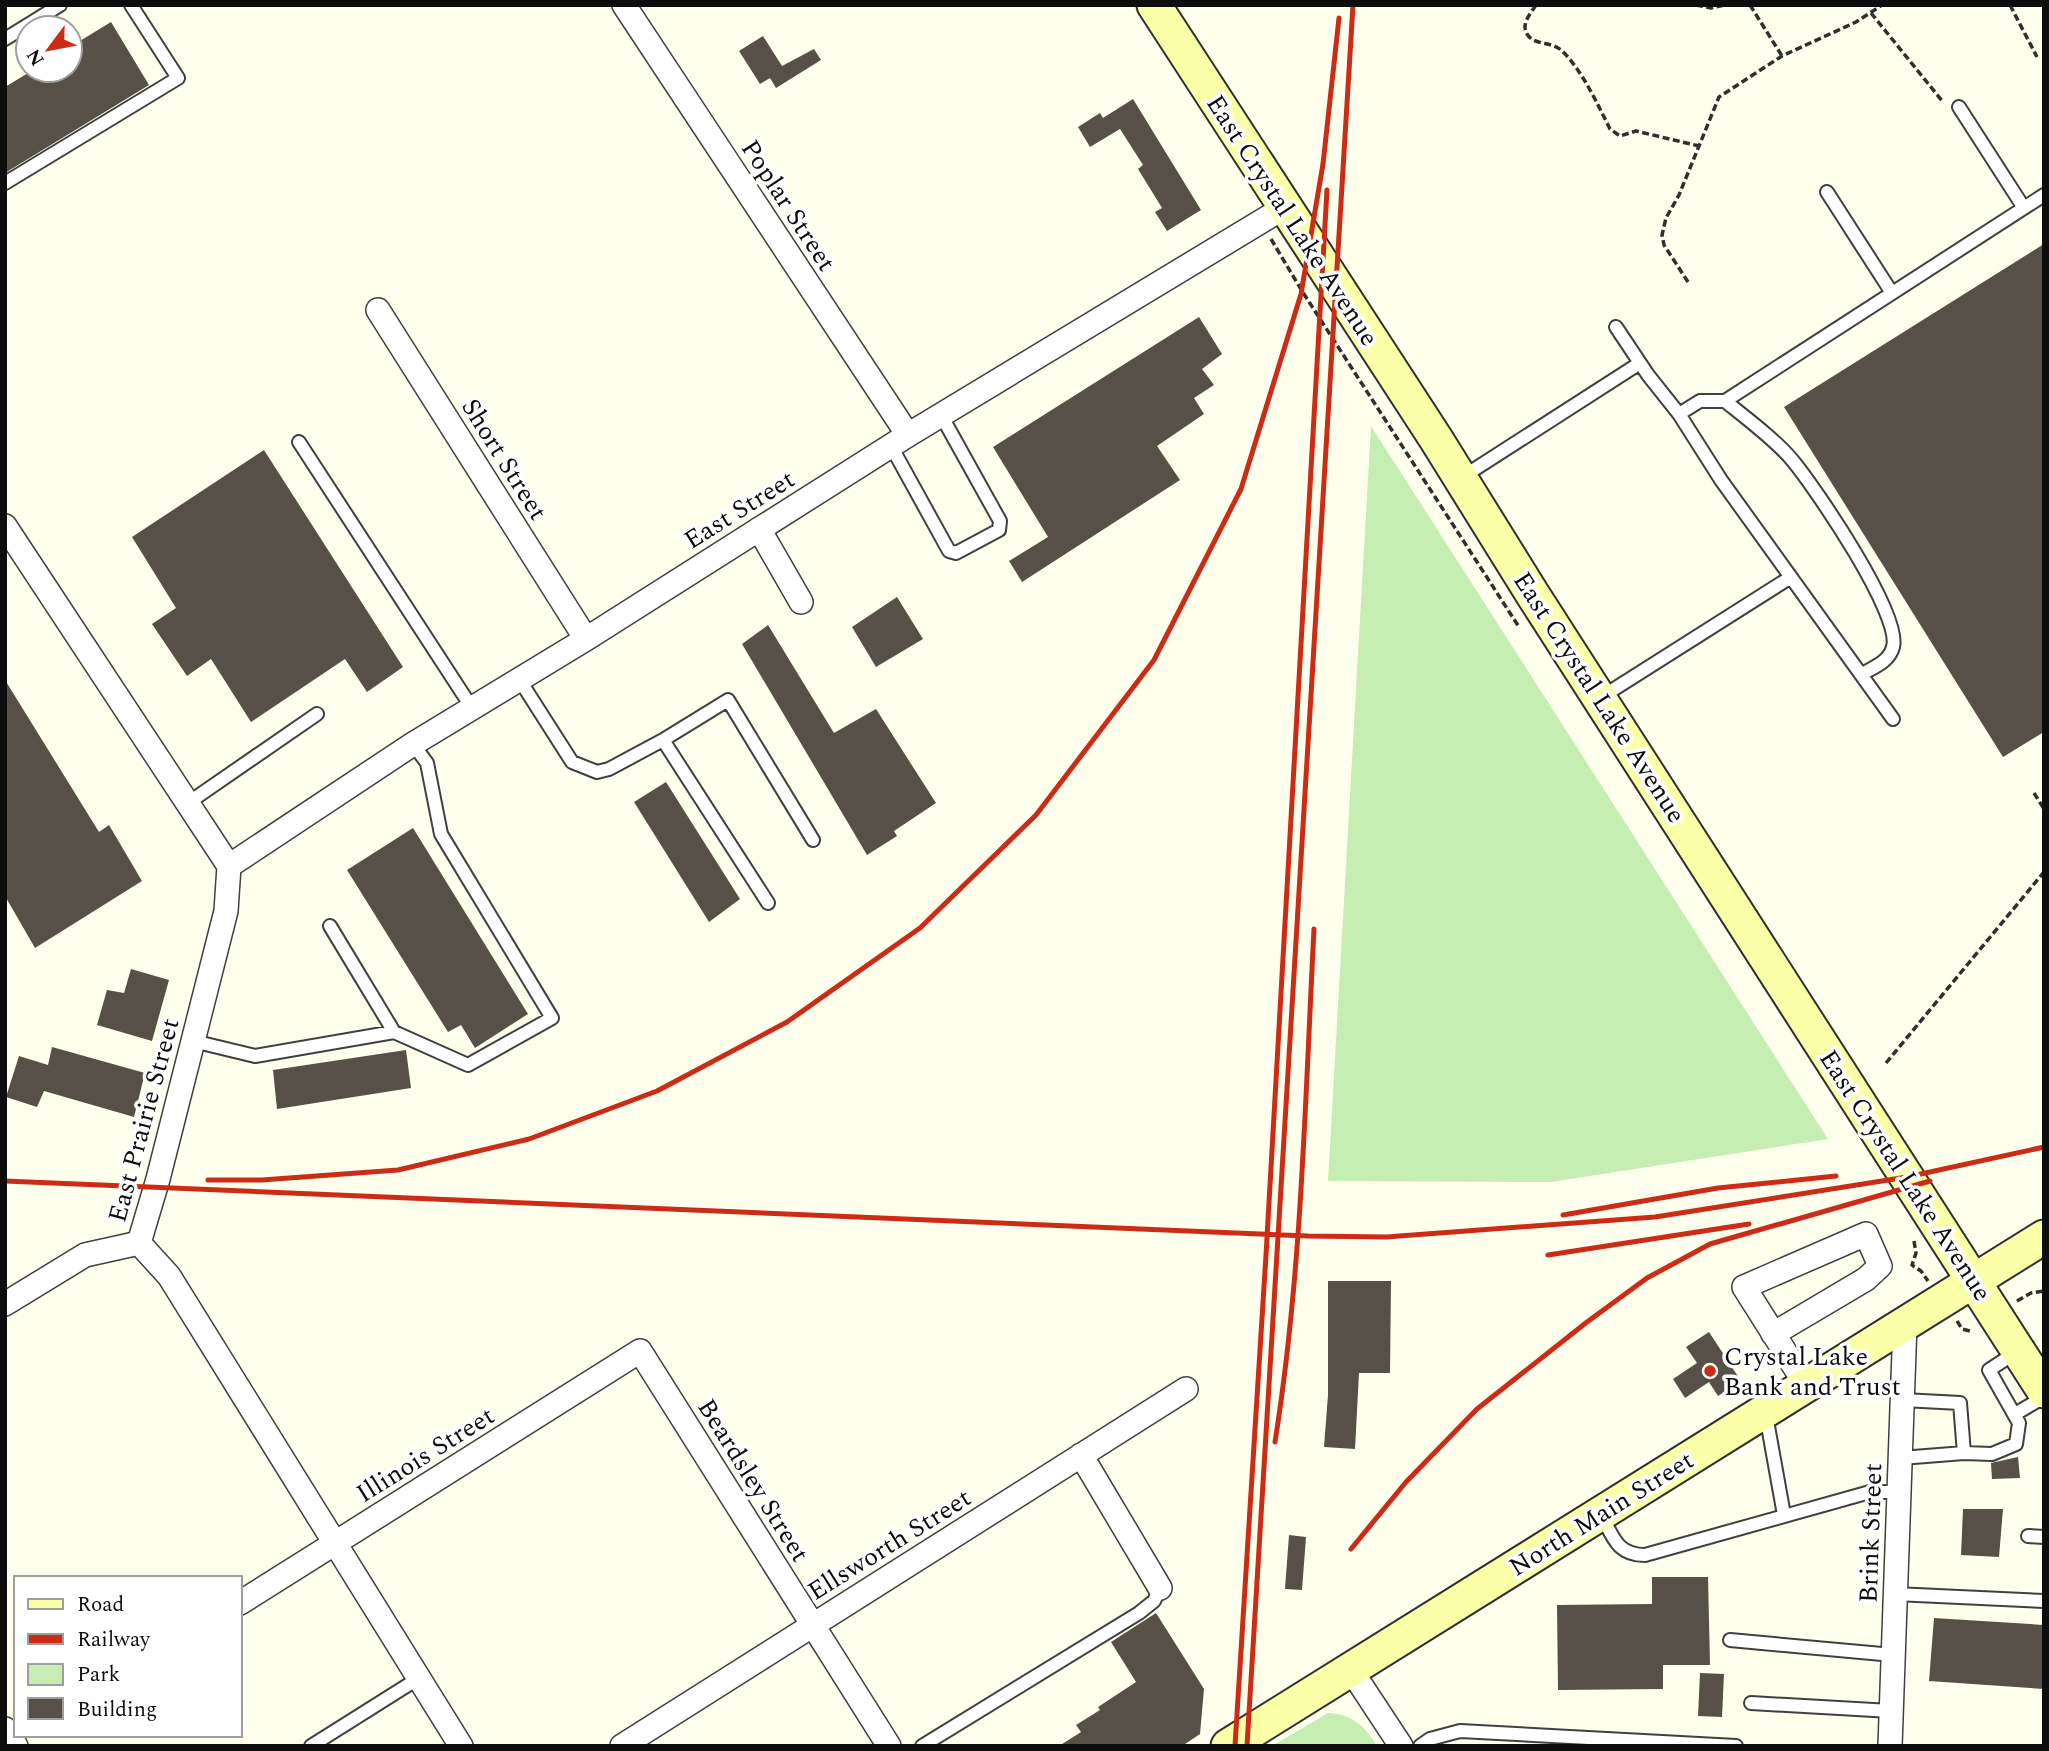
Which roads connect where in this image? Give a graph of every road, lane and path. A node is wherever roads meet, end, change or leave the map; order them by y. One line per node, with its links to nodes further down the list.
1 (60, 5): 12 (lane)
2 (131, 5): 18 (lane)
3 (624, 5): 31 (street, Poplar Street)
4 (1154, 5): 21 (street, East Crystal Lake Avenue)
5 (1536, 5): 17 (path)
6 (1696, 5): 7 (path)
7 (1725, 5)
8 (1750, 5): 13 (path)
9 (1882, 5): 11 (path)
10 (2010, 5): 14 (path)
11 (1870, 13): 13 (path); 15 (path)
12 (5, 39)
13 (1782, 55): 17 (path)
14 (2037, 57)
15 (1943, 102)
16 (1959, 107): 22 (lane)
17 (1699, 146): 23 (path)
18 (5, 183)
19 (1827, 192): 24 (lane)
20 (2044, 195): 22 (lane)
21 (1285, 207): 30 (street, East Street); 33 (street, East Crystal Lake Avenue)
22 (2024, 208): 24 (lane)
23 (1688, 282)
24 (1892, 293): 28 (lane)
25 (378, 310): 38 (street, Short Street)
26 (1616, 327): 27 (lane)
27 (1640, 363): 29 (lane); 33 (lane)
28 (1725, 401): 29 (lane); 39 (lane)
29 (1679, 414): 36 (lane)
30 (941, 415): 31 (street, East Street); 31 (lane)
31 (900, 441): 35 (street, East Street)
32 (299, 442): 42 (lane)
33 (1461, 478): 41 (street, East Crystal Lake Avenue)
34 (5, 526): 48 (street)
35 (759, 529): 37 (street); 38 (street, East Street)
36 (1791, 577): 39 (lane); 41 (lane)
37 (801, 602)
38 (586, 639): 40 (street, East Street)
39 (1862, 674): 44 (lane)
40 (519, 680): 42 (street, East Street); 45 (lane)
41 (1600, 698): 60 (street, East Crystal Lake Avenue)
42 (472, 708): 46 (street, East Street)
43 (317, 714): 48 (lane)
44 (1893, 719)
45 (663, 740): 50 (lane); 53 (lane)
46 (413, 744): 51 (street, East Street); 55 (lane)
47 (2034, 793): 49 (path)
48 (188, 803): 51 (street)
49 (2044, 809)
50 (814, 840)
51 (229, 866): 56 (street, East Prairie Street)
52 (2044, 872): 57 (path)
53 (768, 903)
54 (330, 926): 55 (lane)
55 (394, 1032): 56 (lane)
56 (193, 1041): 59 (street, East Prairie Street)
57 (1886, 1063)
58 (2044, 1237): 60 (street, North Main Street)
59 (139, 1243): 63 (street); 85 (street, East Prairie Street)
60 (1974, 1280): 64 (street, North Main Street); 69 (street, East Crystal Lake Avenue)
61 (2044, 1291): 62 (path)
62 (2031, 1293)
63 (5, 1304)
64 (1905, 1323): 70 (street, North Main Street); 74 (street, Brink Street)
65 (1962, 1329): 66 (path)
66 (1970, 1331)
67 (1773, 1334): 67 (street); 70 (street)
68 (640, 1351): 85 (street, Illinois Street); 90 (street, Beardsley Street)
69 (2018, 1351): 72 (street, East Crystal Lake Avenue); 76 (lane)
70 (1806, 1385): 75 (street, North Main Street)
71 (1186, 1390): 78 (street, Ellsworth Street)
72 (2044, 1391)
73 (2044, 1397): 76 (lane)
74 (1902, 1400): 77 (lane); 79 (street, Brink Street)
75 (1765, 1411): 81 (street, North Main Street); 82 (lane)
76 (2015, 1414): 77 (lane)
77 (1964, 1453): 79 (lane)
78 (1082, 1455): 86 (street); 90 (street, Ellsworth Street)
79 (1900, 1458): 80 (street, Brink Street)
80 (1899, 1492): 82 (lane); 87 (street, Brink Street)
81 (1601, 1513): 82 (lane); 93 (street, North Main Street)
82 (1784, 1515)
83 (2028, 1536): 84 (lane)
84 (2044, 1537)
85 (334, 1544): 89 (street, Illinois Street); 94 (street, East Prairie Street)
86 (1160, 1588): 101 (lane)
87 (1895, 1594): 88 (lane); 92 (street, Brink Street)
88 (2044, 1601)
89 (242, 1602)
90 (812, 1625): 99 (street, Ellsworth Street); 100 (street, Beardsley Street)
91 (1730, 1640): 92 (lane)
92 (1893, 1655): 96 (street, Brink Street)
93 (1351, 1670): 102 (street, North Main Street); 103 (street)
94 (419, 1678): 97 (lane); 98 (street, East Prairie Street)
95 (1751, 1703): 96 (lane)
96 (1891, 1711): 106 (street, Brink Street)
97 (311, 1746)
98 (461, 1746)
99 (622, 1746)
100 (888, 1746)
101 (922, 1746)
102 (1228, 1746)
103 (1401, 1746)
104 (1420, 1746): 105 (lane)
105 (1735, 1746)
106 (1890, 1746)

